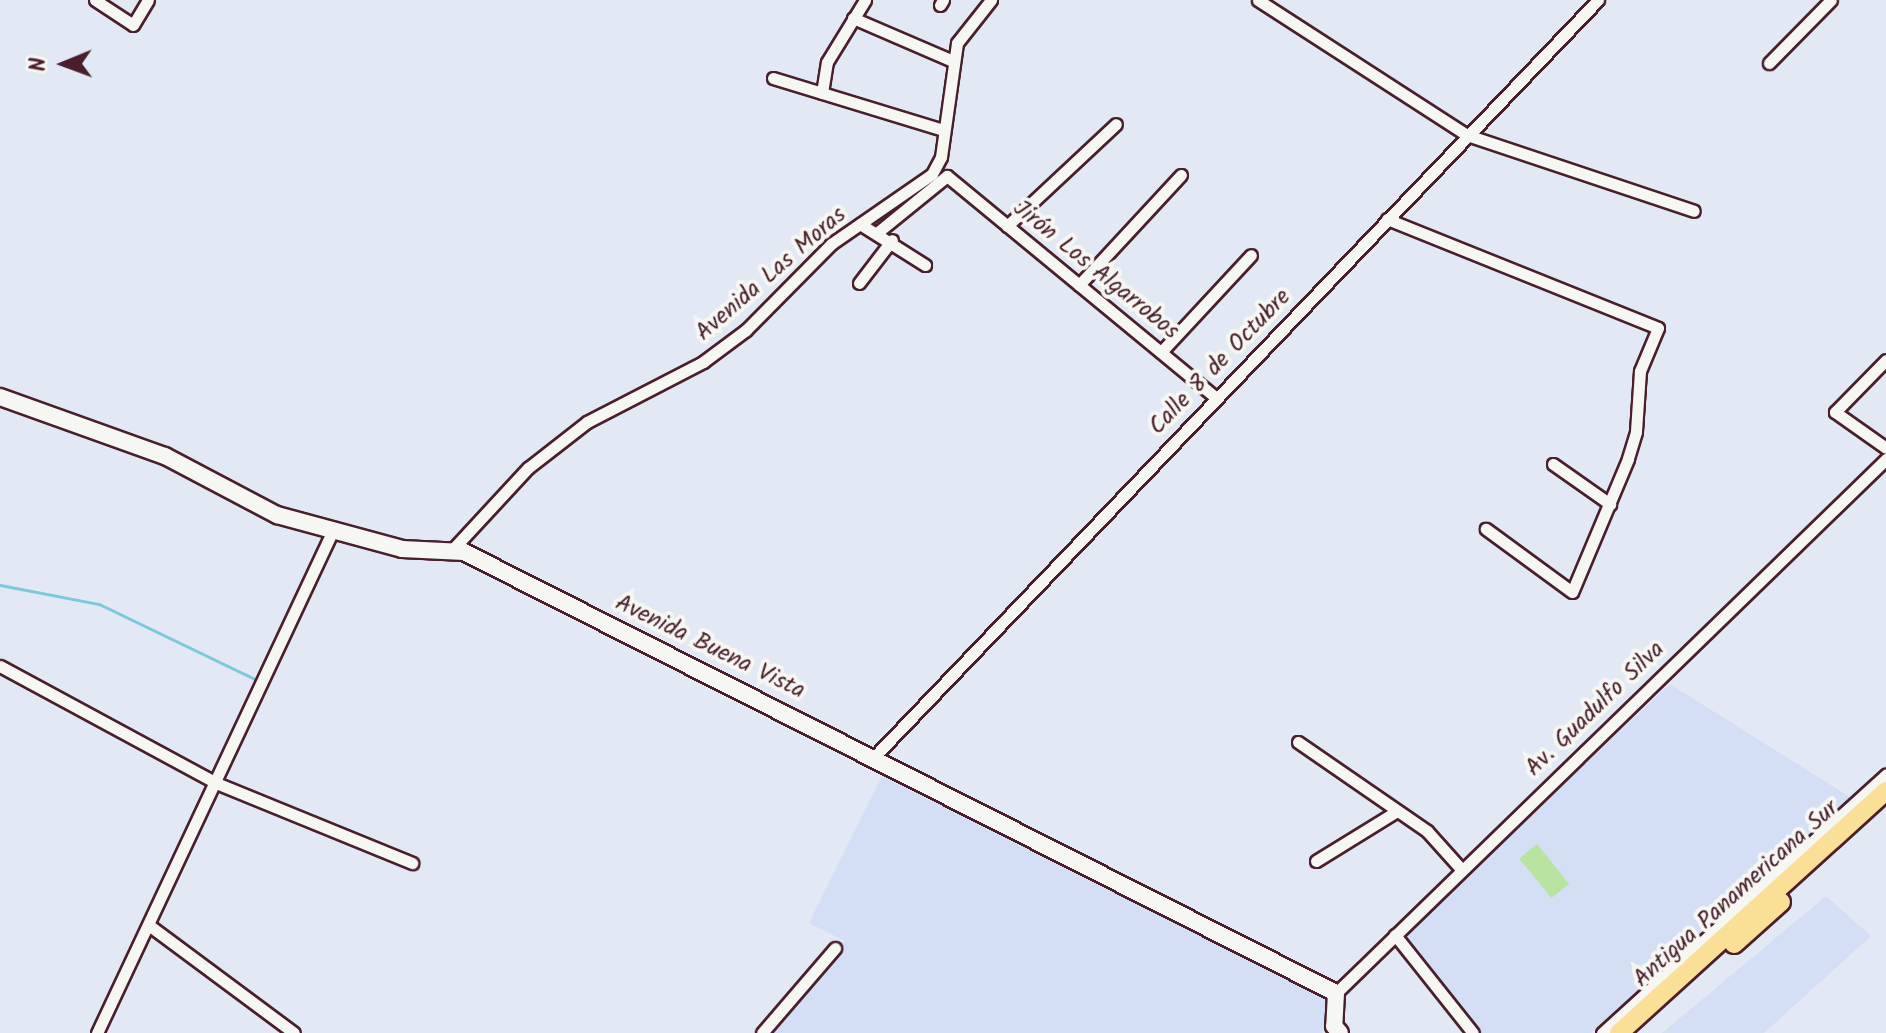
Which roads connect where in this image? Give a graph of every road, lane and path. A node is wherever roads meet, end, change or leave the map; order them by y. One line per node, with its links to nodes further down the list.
1 (95, 0): 2 (street)
2 (148, 0)
3 (865, 0): 8 (street)
4 (991, 0): 9 (street, Avenida Las Moras)
5 (1258, 0): 15 (street)
6 (1598, 0): 15 (street, Calle 8 de Octubre)
7 (1831, 0): 10 (street)
8 (853, 18): 9 (street); 12 (street)
9 (953, 61): 14 (street, Avenida Las Moras)
10 (1769, 63)
11 (773, 78): 12 (street)
12 (822, 93): 14 (street)
13 (1116, 124): 20 (street)
14 (943, 130): 19 (street, Avenida Las Moras)
15 (1467, 135): 17 (street); 18 (street, Calle 8 de Octubre)
16 (1181, 175): 26 (street)
17 (1694, 211)
18 (1387, 219): 30 (street, Calle 8 de Octubre); 34 (street)
19 (860, 224): 21 (street); 37 (street, Avenida Las Moras)
20 (1007, 226): 21 (street, Jirón Los Algarrobos); 26 (street, Jirón Los Algarrobos)
21 (878, 232): 22 (street)
22 (892, 240): 24 (street); 25 (street)
23 (1251, 255): 27 (street)
24 (925, 265)
25 (859, 283)
26 (1079, 285): 27 (street, Jirón Los Algarrobos)
27 (1161, 352): 30 (street, Jirón Los Algarrobos)
28 (1886, 360): 31 (street)
29 (0, 397): 35 (street, Avenida Buena Vista)
30 (1216, 398): 40 (street, Calle 8 de Octubre)
31 (1886, 448)
32 (1886, 459): 48 (street, Av. Guadulfo Silva)
33 (1553, 464): 34 (street)
34 (1610, 504): 36 (street)
35 (334, 528): 37 (street, Avenida Buena Vista); 42 (street)
36 (1486, 529)
37 (452, 550): 40 (street, Avenida Buena Vista)
38 (0, 666): 42 (street)
39 (1298, 742): 45 (street)
40 (875, 756): 53 (street, Avenida Buena Vista)
41 (1886, 775): 59 (street)
42 (216, 783): 47 (street); 50 (street)
43 (1886, 791): 49 (main road, Antigua Panamericana Sur)
44 (1886, 807): 49 (main road, Antigua Panamericana Sur)
45 (1397, 811): 46 (street); 48 (street)
46 (1316, 861)
47 (412, 863)
48 (1462, 870): 51 (street, Av. Guadulfo Silva)
49 (1750, 921): 60 (main road, Antigua Panamericana Sur); 61 (main road, Antigua Panamericana Sur)
50 (150, 926): 54 (street); 55 (street)
51 (1395, 935): 53 (street, Av. Guadulfo Silva); 58 (street)
52 (835, 948): 56 (street)
53 (1336, 993): 57 (street)
54 (97, 1033)
55 (294, 1033)
56 (762, 1033)
57 (1340, 1033)
58 (1473, 1033)
59 (1602, 1033)
60 (1619, 1033)
61 (1633, 1033)

